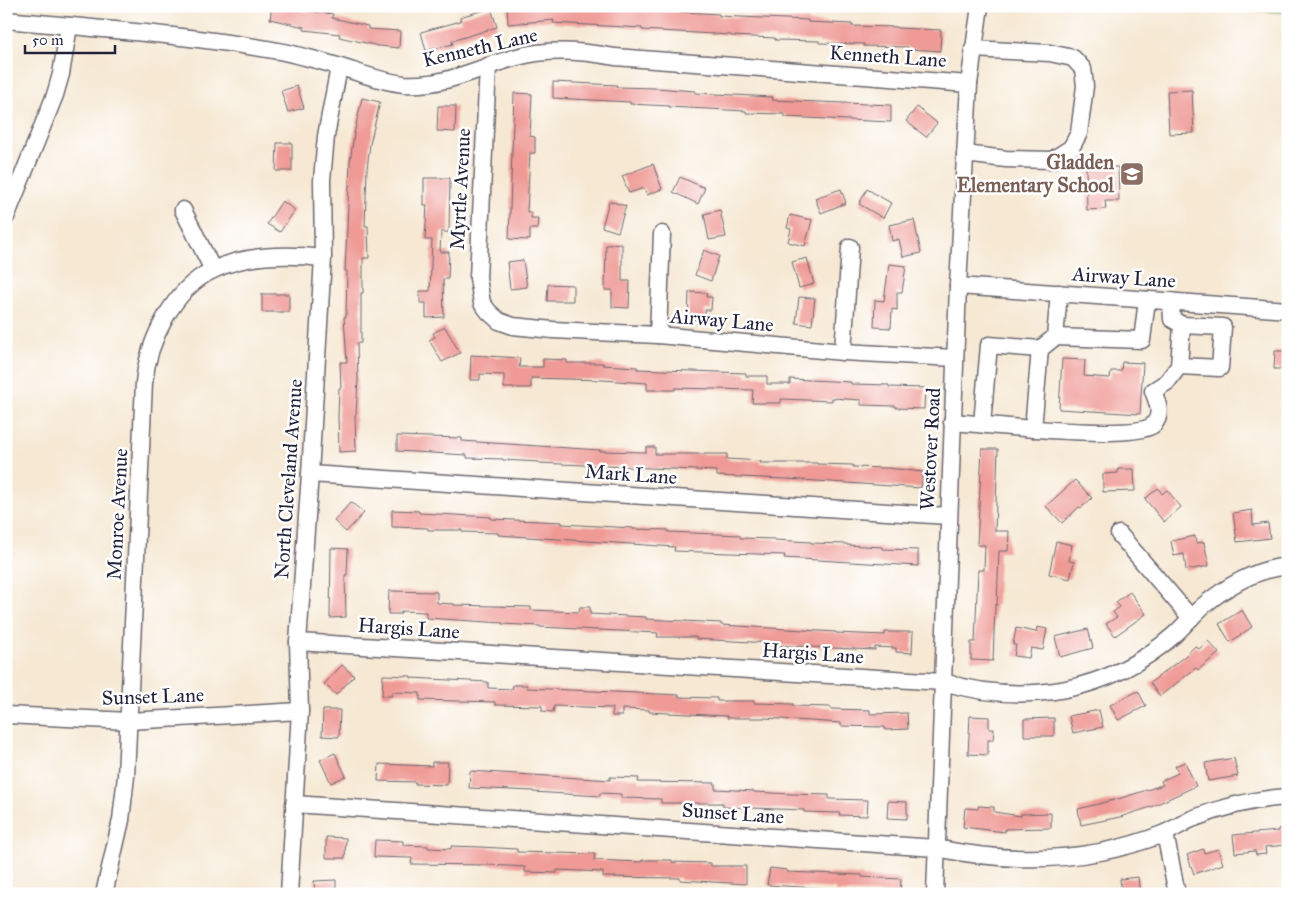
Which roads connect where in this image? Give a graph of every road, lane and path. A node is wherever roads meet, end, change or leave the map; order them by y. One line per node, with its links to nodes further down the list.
1 (980, 6): 4 (street, Westover Road)
2 (6, 20): 3 (street, Kenneth Lane)
3 (69, 26): 6 (street, Kenneth Lane); 10 (street)
4 (973, 50): 7 (street, Westover Road); 8 (street)
5 (488, 66): 6 (street, Kenneth Lane); 7 (street, Kenneth Lane); 20 (street, Myrtle Avenue)
6 (339, 67): 13 (street, North Cleveland Avenue)
7 (969, 84): 8 (street, Westover Road)
8 (965, 154): 15 (street, Westover Road)
9 (183, 210): 14 (street)
10 (6, 217)
11 (662, 234): 22 (street)
12 (850, 247): 25 (street)
13 (323, 258): 14 (street, Monroe Avenue); 31 (street, North Cleveland Avenue)
14 (213, 270): 40 (street, Monroe Avenue)
15 (958, 286): 16 (street, Airway Lane); 26 (street, Westover Road)
16 (1059, 293): 17 (street, Airway Lane); 23 (street)
17 (1147, 300): 18 (street, Airway Lane); 23 (street)
18 (1171, 301): 19 (street, Airway Lane); 21 (street)
19 (1288, 310)
20 (489, 312): 22 (street, Airway Lane)
21 (1182, 325): 27 (street); 27 (street)
22 (658, 335): 25 (street, Airway Lane)
23 (1055, 337): 24 (street)
24 (1040, 349): 29 (street); 30 (street)
25 (843, 352): 26 (street, Airway Lane)
26 (955, 358): 28 (street, Westover Road)
27 (1179, 366): 30 (street)
28 (952, 422): 29 (street); 32 (street, Westover Road)
29 (982, 424): 30 (street)
30 (1033, 429)
31 (310, 474): 32 (street, Mark Lane); 36 (street, North Cleveland Avenue)
32 (948, 516): 37 (street, Westover Road)
33 (1119, 534): 35 (street)
34 (1288, 566): 35 (street, Hargis Lane)
35 (1191, 618): 37 (street, Hargis Lane)
36 (298, 642): 37 (street, Hargis Lane); 38 (street, North Cleveland Avenue)
37 (943, 682): 44 (street, Westover Road)
38 (300, 711): 40 (street, Sunset Lane); 42 (street, North Cleveland Avenue)
39 (6, 714): 40 (street, Sunset Lane)
40 (129, 721): 45 (street, Monroe Avenue)
41 (1288, 797): 43 (street, Sunset Lane)
42 (294, 804): 44 (street, Sunset Lane); 46 (street, North Cleveland Avenue)
43 (1166, 833): 44 (street, Sunset Lane); 48 (street)
44 (936, 848): 47 (street, Westover Road)
45 (104, 894)
46 (289, 894)
47 (935, 894)
48 (1177, 894)

